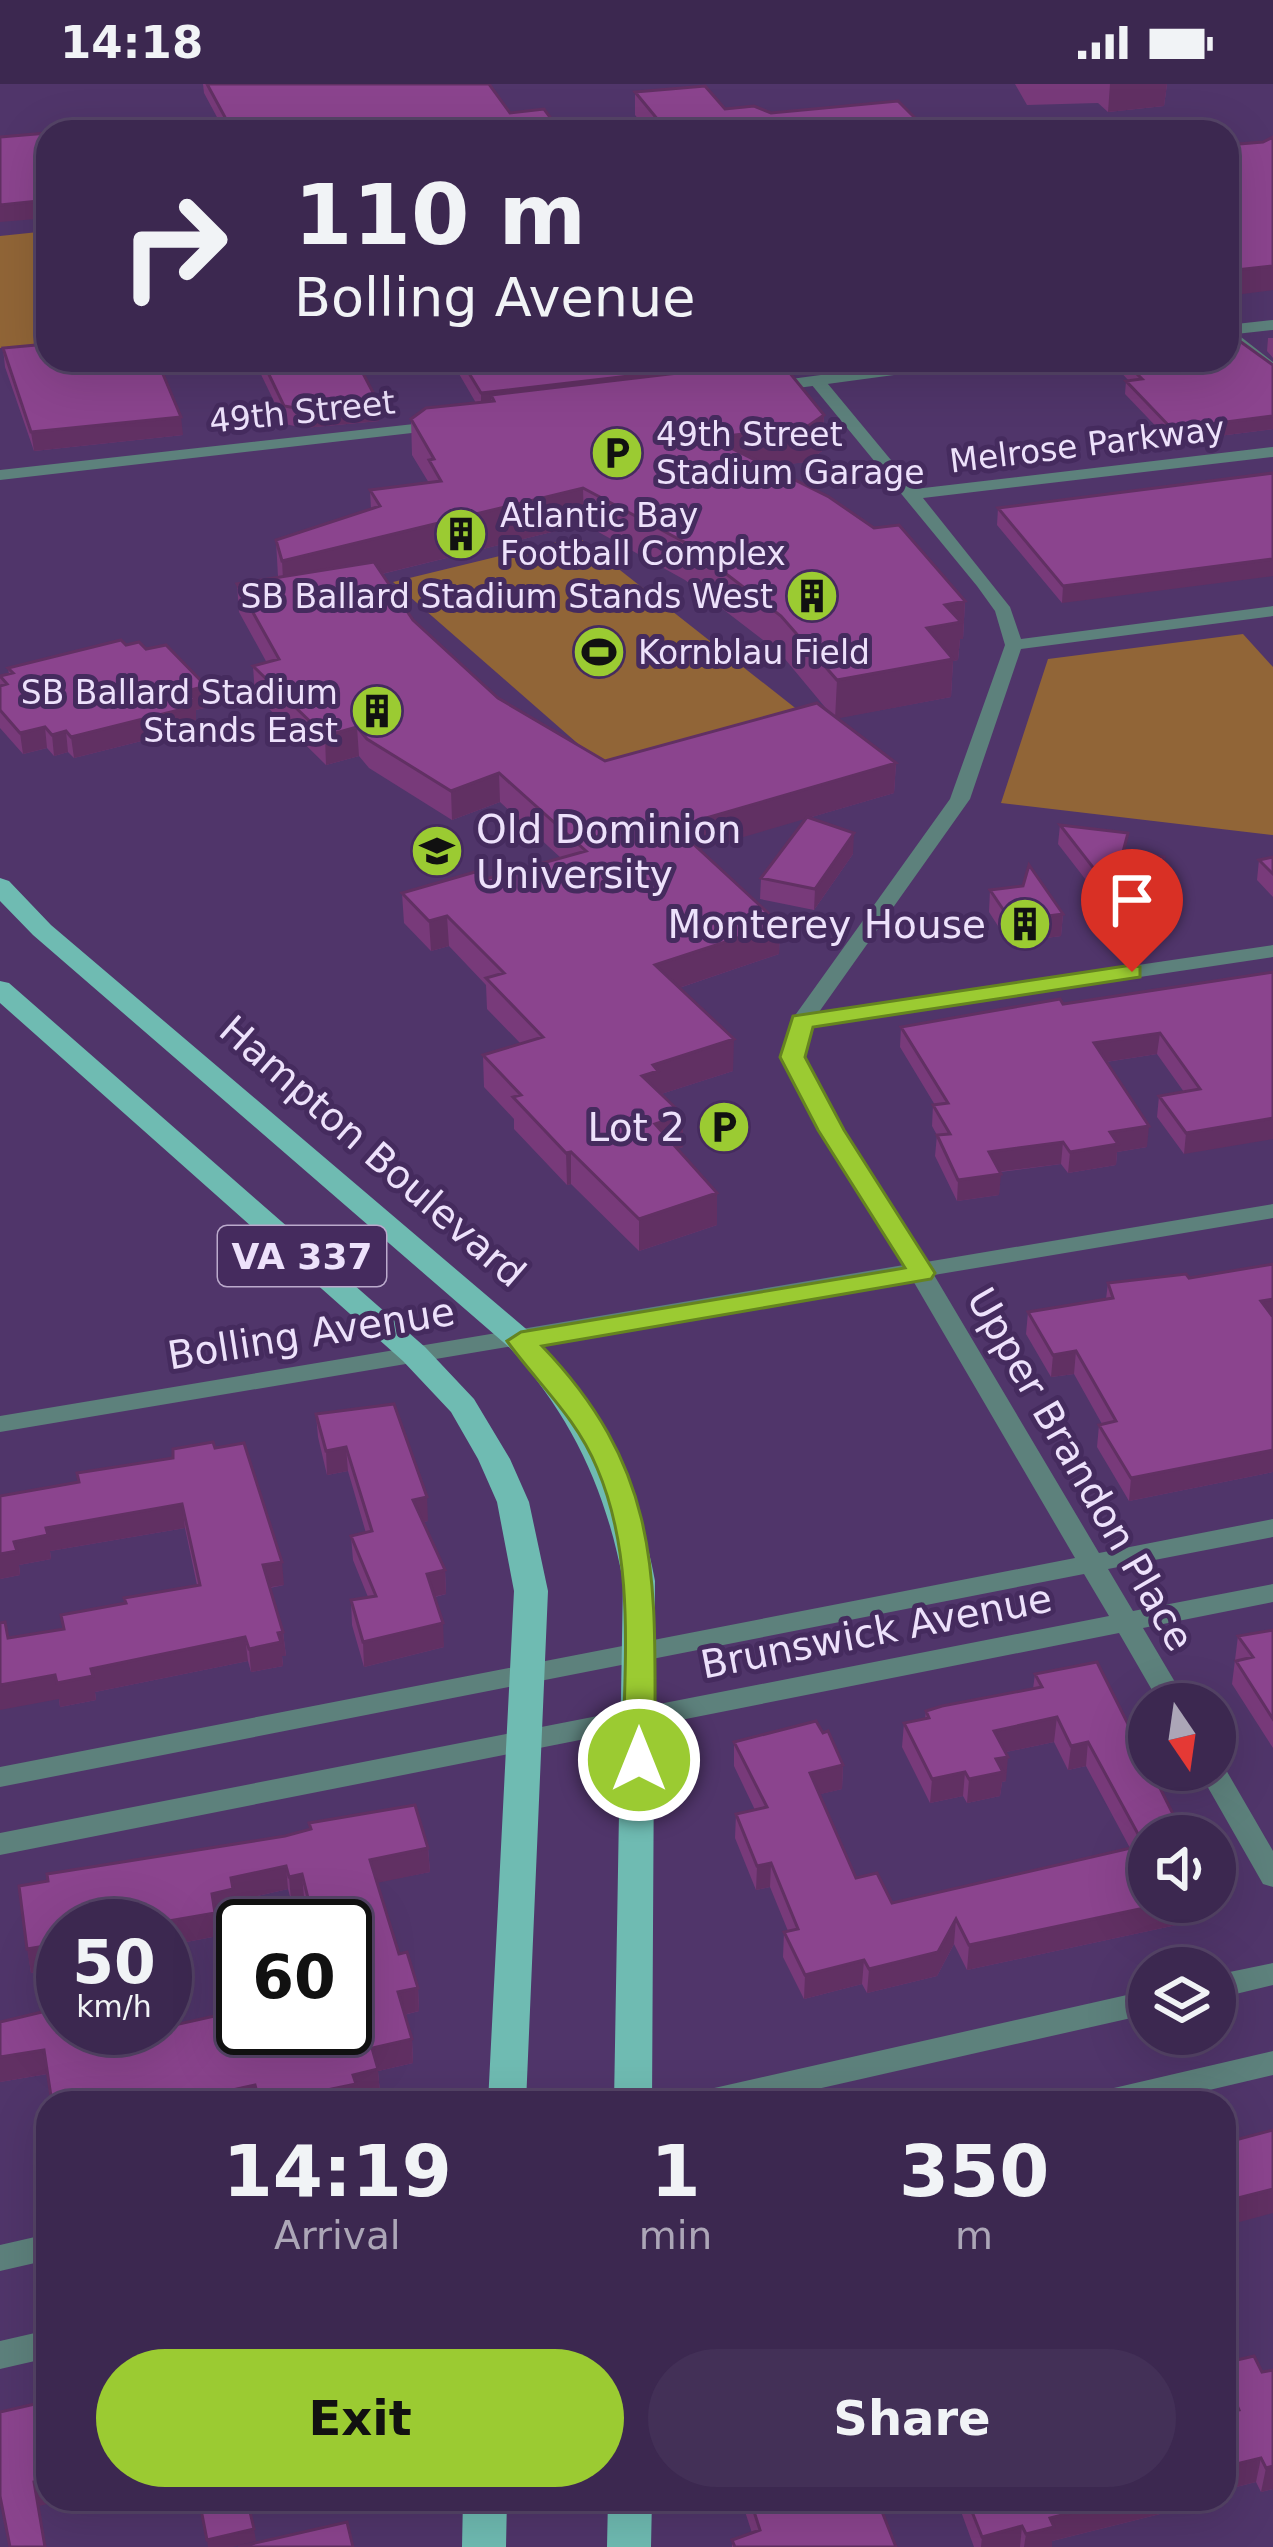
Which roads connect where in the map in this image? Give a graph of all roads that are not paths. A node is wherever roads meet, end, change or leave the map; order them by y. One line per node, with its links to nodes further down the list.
1 (1273, 325): 2 (street)
2 (1239, 329)
3 (1239, 341): 4 (street)
4 (1273, 370)
5 (882, 372): 6 (street)
6 (817, 381): 7 (street); 12 (street)
7 (742, 391)
8 (460, 424): 11 (street, 49th Street)
9 (1273, 452): 12 (street, Melrose Parkway)
10 (1273, 467): 12 (street, Melrose Parkway)
11 (0, 475)
12 (915, 502): 14 (street)
13 (1273, 611): 14 (street)
14 (1014, 645): 18 (street)
15 (0, 886): 21 (main road, Hampton Boulevard / VA 337)
16 (1273, 951): 18 (street)
17 (0, 988): 22 (main road, VA 337)
18 (802, 1021): 20 (street, Upper Brandon Place)
19 (1273, 1211): 20 (street, Bolling Avenue)
20 (921, 1273): 21 (street, Bolling Avenue); 25 (street, Upper Brandon Place)
21 (521, 1341): 22 (street, Bolling Avenue); 28 (main road, Hampton Boulevard / VA 337)
22 (414, 1354): 23 (street, Bolling Avenue); 29 (main road, VA 337)
23 (0, 1424)
24 (1273, 1528): 25 (street, Brunswick Avenue)
25 (1093, 1563): 27 (street, Upper Brandon Place); 28 (street, Brunswick Avenue)
26 (1273, 1593): 27 (street, Brunswick Avenue)
27 (1127, 1622): 30 (street, Upper Brandon Place); 31 (street, Brunswick Avenue)
28 (639, 1650): 29 (street, Brunswick Avenue); 31 (main road, Hampton Boulevard / VA 337)
29 (525, 1673): 32 (main road, VA 337); 33 (street, Brunswick Avenue)
30 (1162, 1683)
31 (640, 1717): 32 (street, Brunswick Avenue); 42 (main road, Hampton Boulevard / VA 337)
32 (524, 1740): 35 (street, Brunswick Avenue); 41 (main road, VA 337)
33 (0, 1777)
34 (1224, 1791): 36 (street)
35 (0, 1844)
36 (1273, 1876)
37 (1273, 1974): 38 (street)
38 (1236, 1982)
39 (1128, 2007): 43 (street)
40 (1273, 2063): 44 (street)
41 (508, 2091)
42 (633, 2091)
43 (754, 2091)
44 (1153, 2091)
45 (36, 2250): 46 (street)
46 (0, 2258)
47 (36, 2346): 48 (street)
48 (0, 2354)
49 (485, 2511): 51 (main road)
50 (630, 2511): 52 (main road)
51 (484, 2547)
52 (629, 2547)

